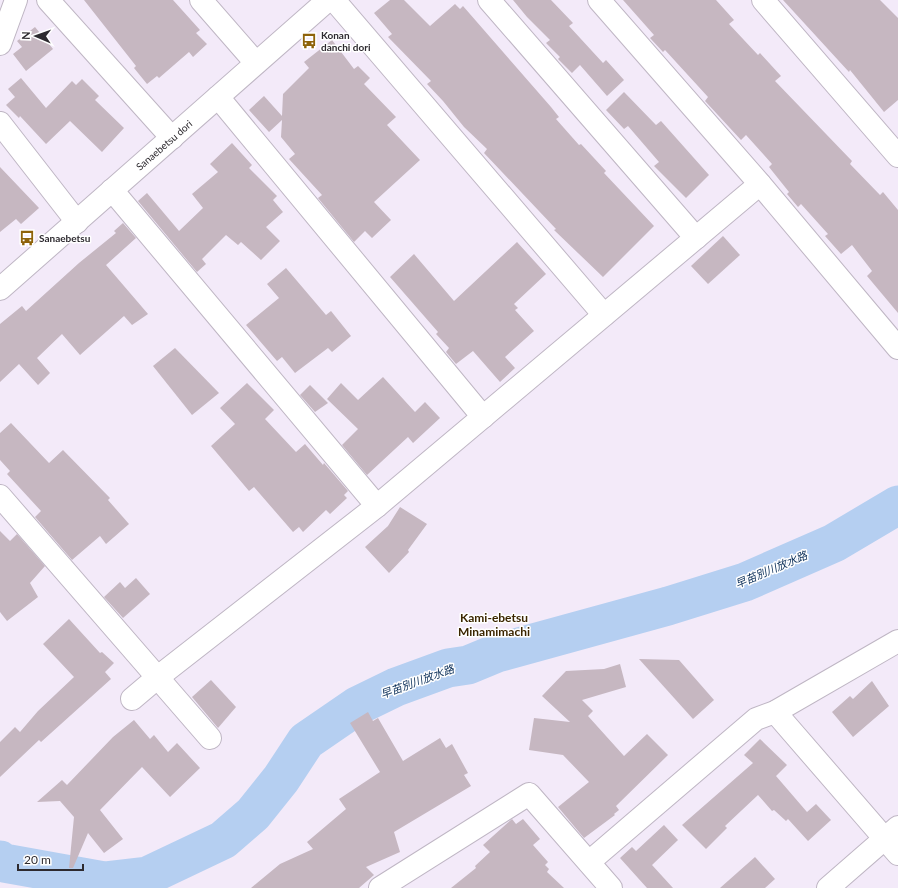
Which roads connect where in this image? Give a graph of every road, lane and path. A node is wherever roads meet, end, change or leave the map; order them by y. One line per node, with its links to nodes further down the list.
1 (16, 0): 9 (street)
2 (48, 0): 13 (street)
3 (201, 0): 10 (street)
4 (328, 0): 10 (street, Sanaebetsu dori)
5 (334, 0): 20 (street)
6 (489, 0): 18 (street)
7 (598, 0): 15 (street)
8 (763, 0): 14 (street)
9 (0, 44)
10 (256, 63): 11 (street, Sanaebetsu dori)
11 (218, 97): 13 (street, Sanaebetsu dori); 22 (street)
12 (0, 123): 17 (street)
13 (172, 138): 16 (street, Sanaebetsu dori)
14 (898, 156)
15 (760, 184): 18 (street); 21 (street)
16 (112, 190): 17 (street, Sanaebetsu dori); 24 (street)
17 (77, 222): 19 (street, Sanaebetsu dori)
18 (696, 238): 20 (street)
19 (0, 289)
20 (604, 315): 22 (street)
21 (898, 348)
22 (483, 417): 24 (street)
23 (0, 496): 26 (street)
24 (377, 506): 26 (street)
25 (898, 641): 28 (street)
26 (158, 677): 27 (street); 29 (street)
27 (132, 699)
28 (775, 712): 30 (street); 31 (street)
29 (210, 738)
30 (894, 840): 34 (street)
31 (589, 862): 32 (street); 33 (street)
32 (387, 886)
33 (611, 888)
34 (828, 888)

